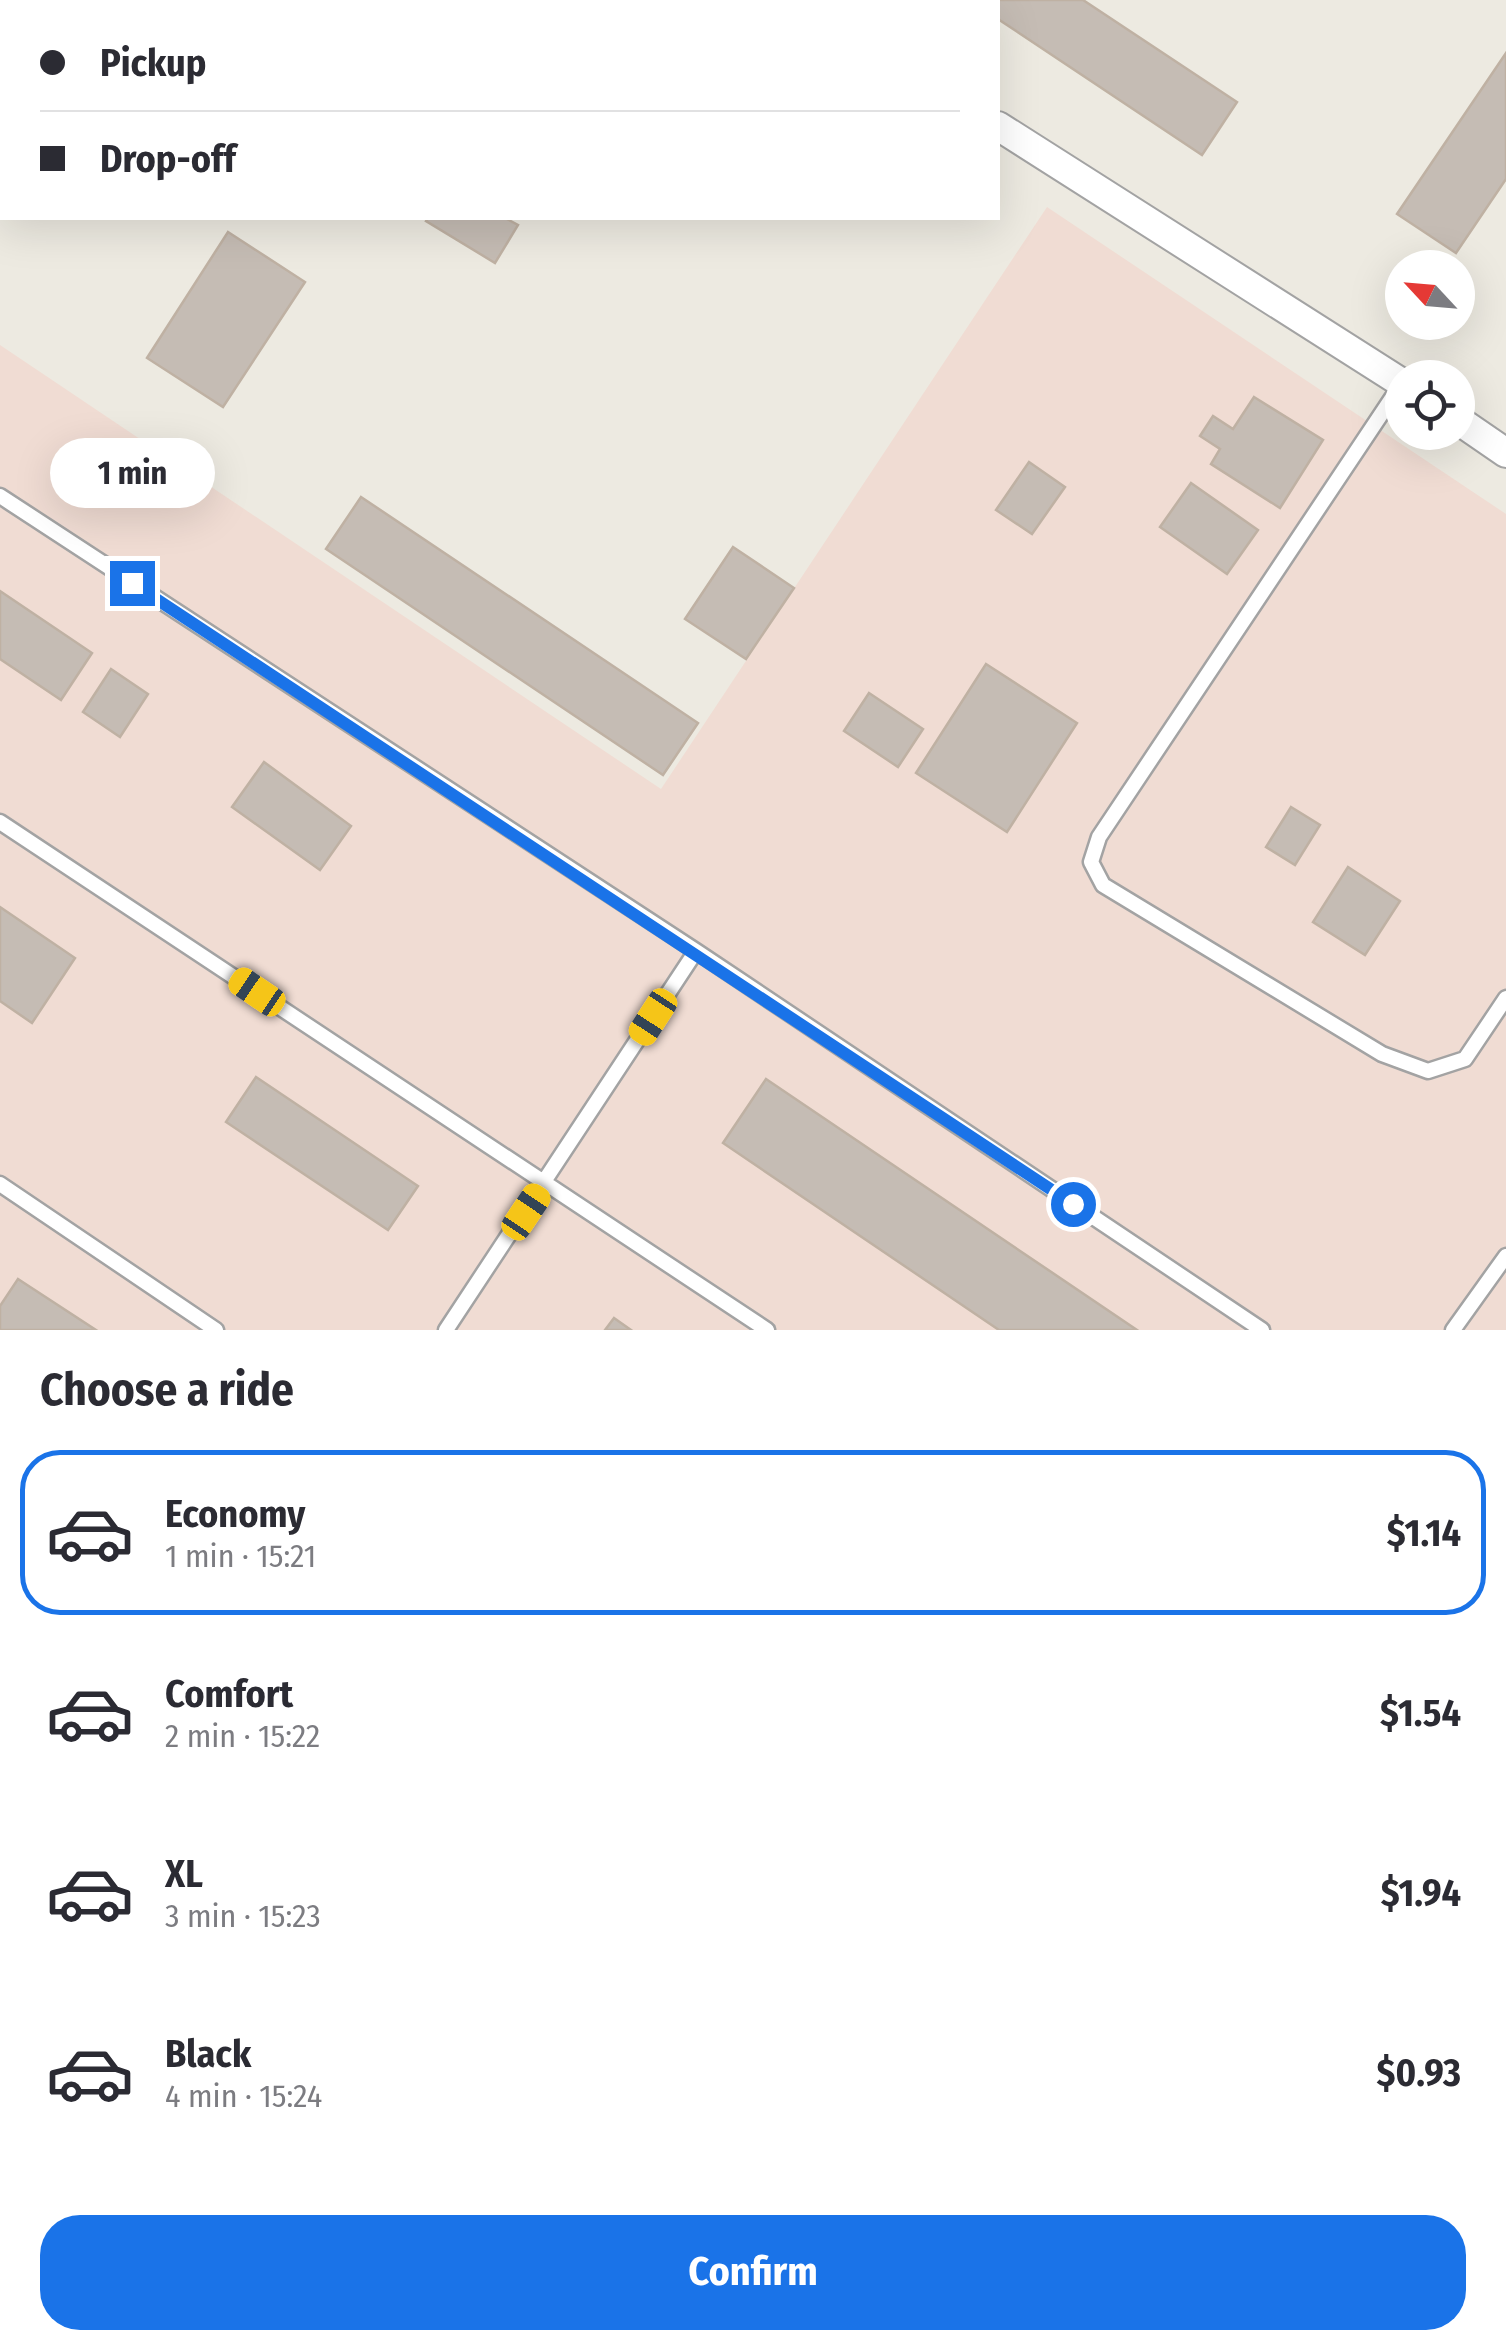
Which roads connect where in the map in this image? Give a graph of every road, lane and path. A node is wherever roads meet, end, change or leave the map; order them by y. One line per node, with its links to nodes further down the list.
1 (1000, 127): 2 (street)
2 (1385, 372)
3 (1385, 408): 9 (lane)
4 (1475, 432): 5 (street)
5 (1506, 453)
6 (0, 496): 8 (lane)
7 (0, 822): 10 (lane)
8 (696, 951): 10 (lane); 16 (lane)
9 (1506, 998)
10 (546, 1182): 14 (lane); 15 (lane)
11 (0, 1184): 13 (lane)
12 (1506, 1256): 17 (lane)
13 (216, 1330)
14 (446, 1330)
15 (767, 1330)
16 (1262, 1330)
17 (1453, 1330)

